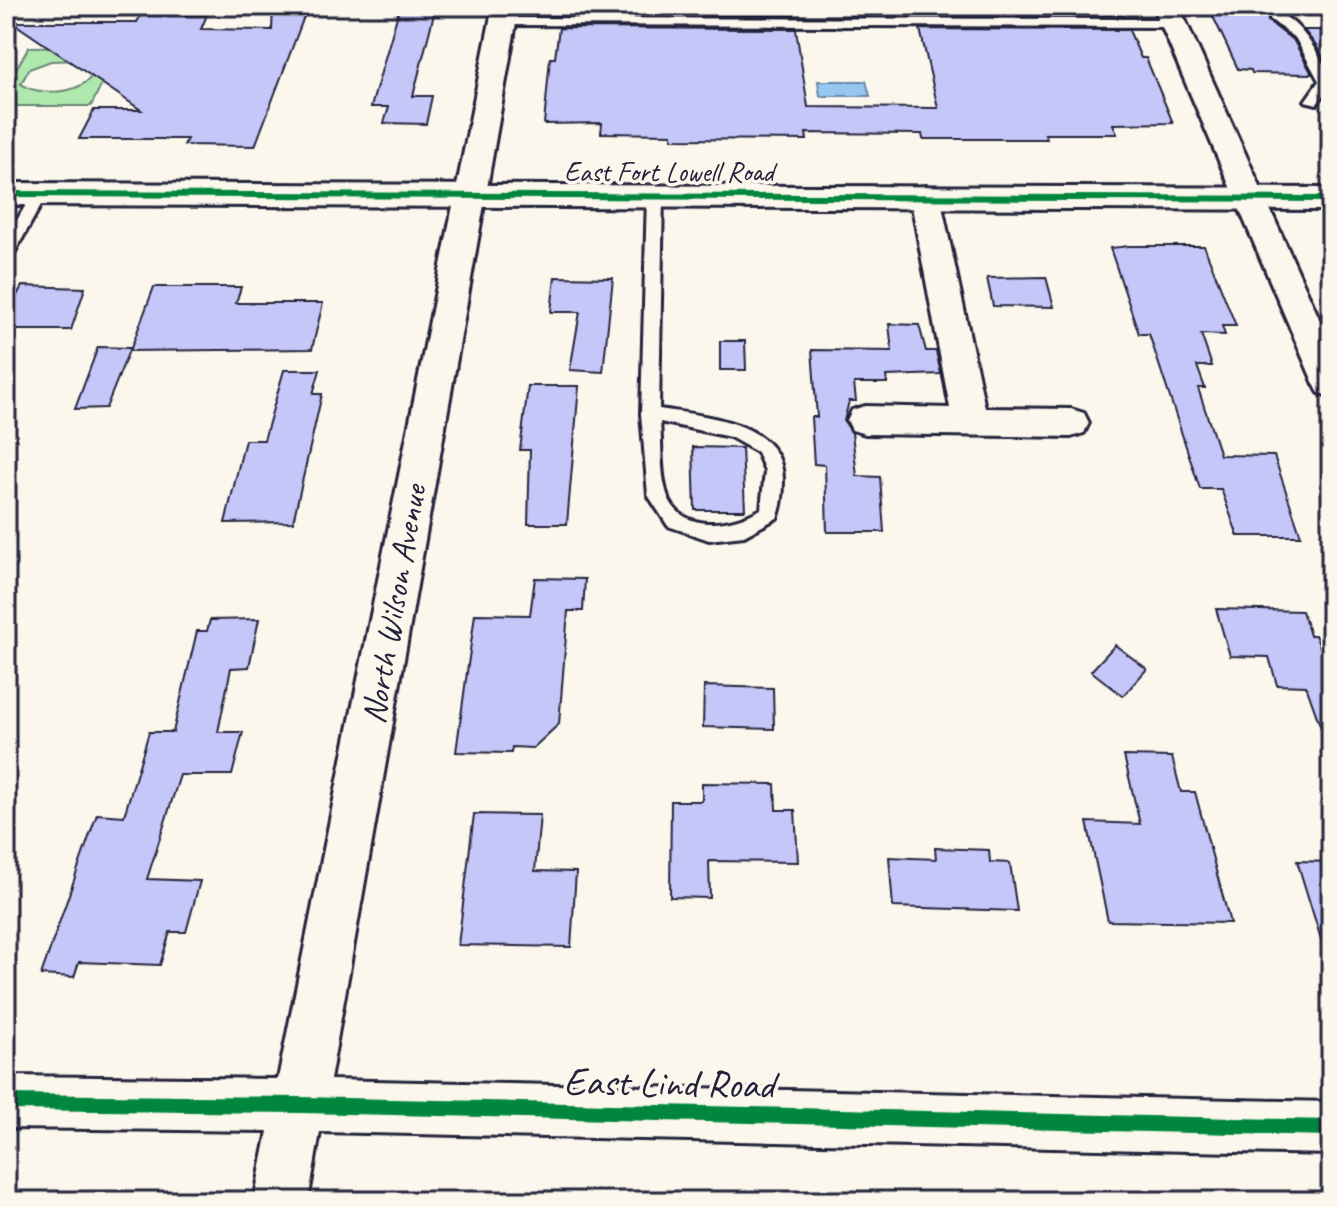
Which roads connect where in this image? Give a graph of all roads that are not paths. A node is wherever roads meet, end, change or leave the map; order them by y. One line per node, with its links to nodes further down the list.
1 (504, 14): 2 (lane); 6 (street, North Wilson Avenue)
2 (1170, 15): 9 (street)
3 (1275, 16): 4 (lane)
4 (1312, 101)
5 (22, 194): 6 (main road, East Fort Lowell Road); 11 (lane)
6 (470, 194): 7 (main road, East Fort Lowell Road); 18 (street, North Wilson Avenue)
7 (655, 195): 8 (main road, East Fort Lowell Road); 13 (lane)
8 (925, 196): 9 (main road, East Fort Lowell Road); 14 (street)
9 (1251, 197): 10 (main road, East Fort Lowell Road); 12 (street)
10 (1331, 199)
11 (6, 253)
12 (1331, 384)
13 (650, 414): 13 (lane)
14 (970, 419): 15 (street); 16 (street)
15 (865, 420)
16 (1071, 423)
17 (6, 1102): 18 (street, East Lind Road)
18 (301, 1105): 19 (street, East Lind Road); 20 (street, North Wilson Avenue)
19 (1331, 1128)
20 (281, 1201)

